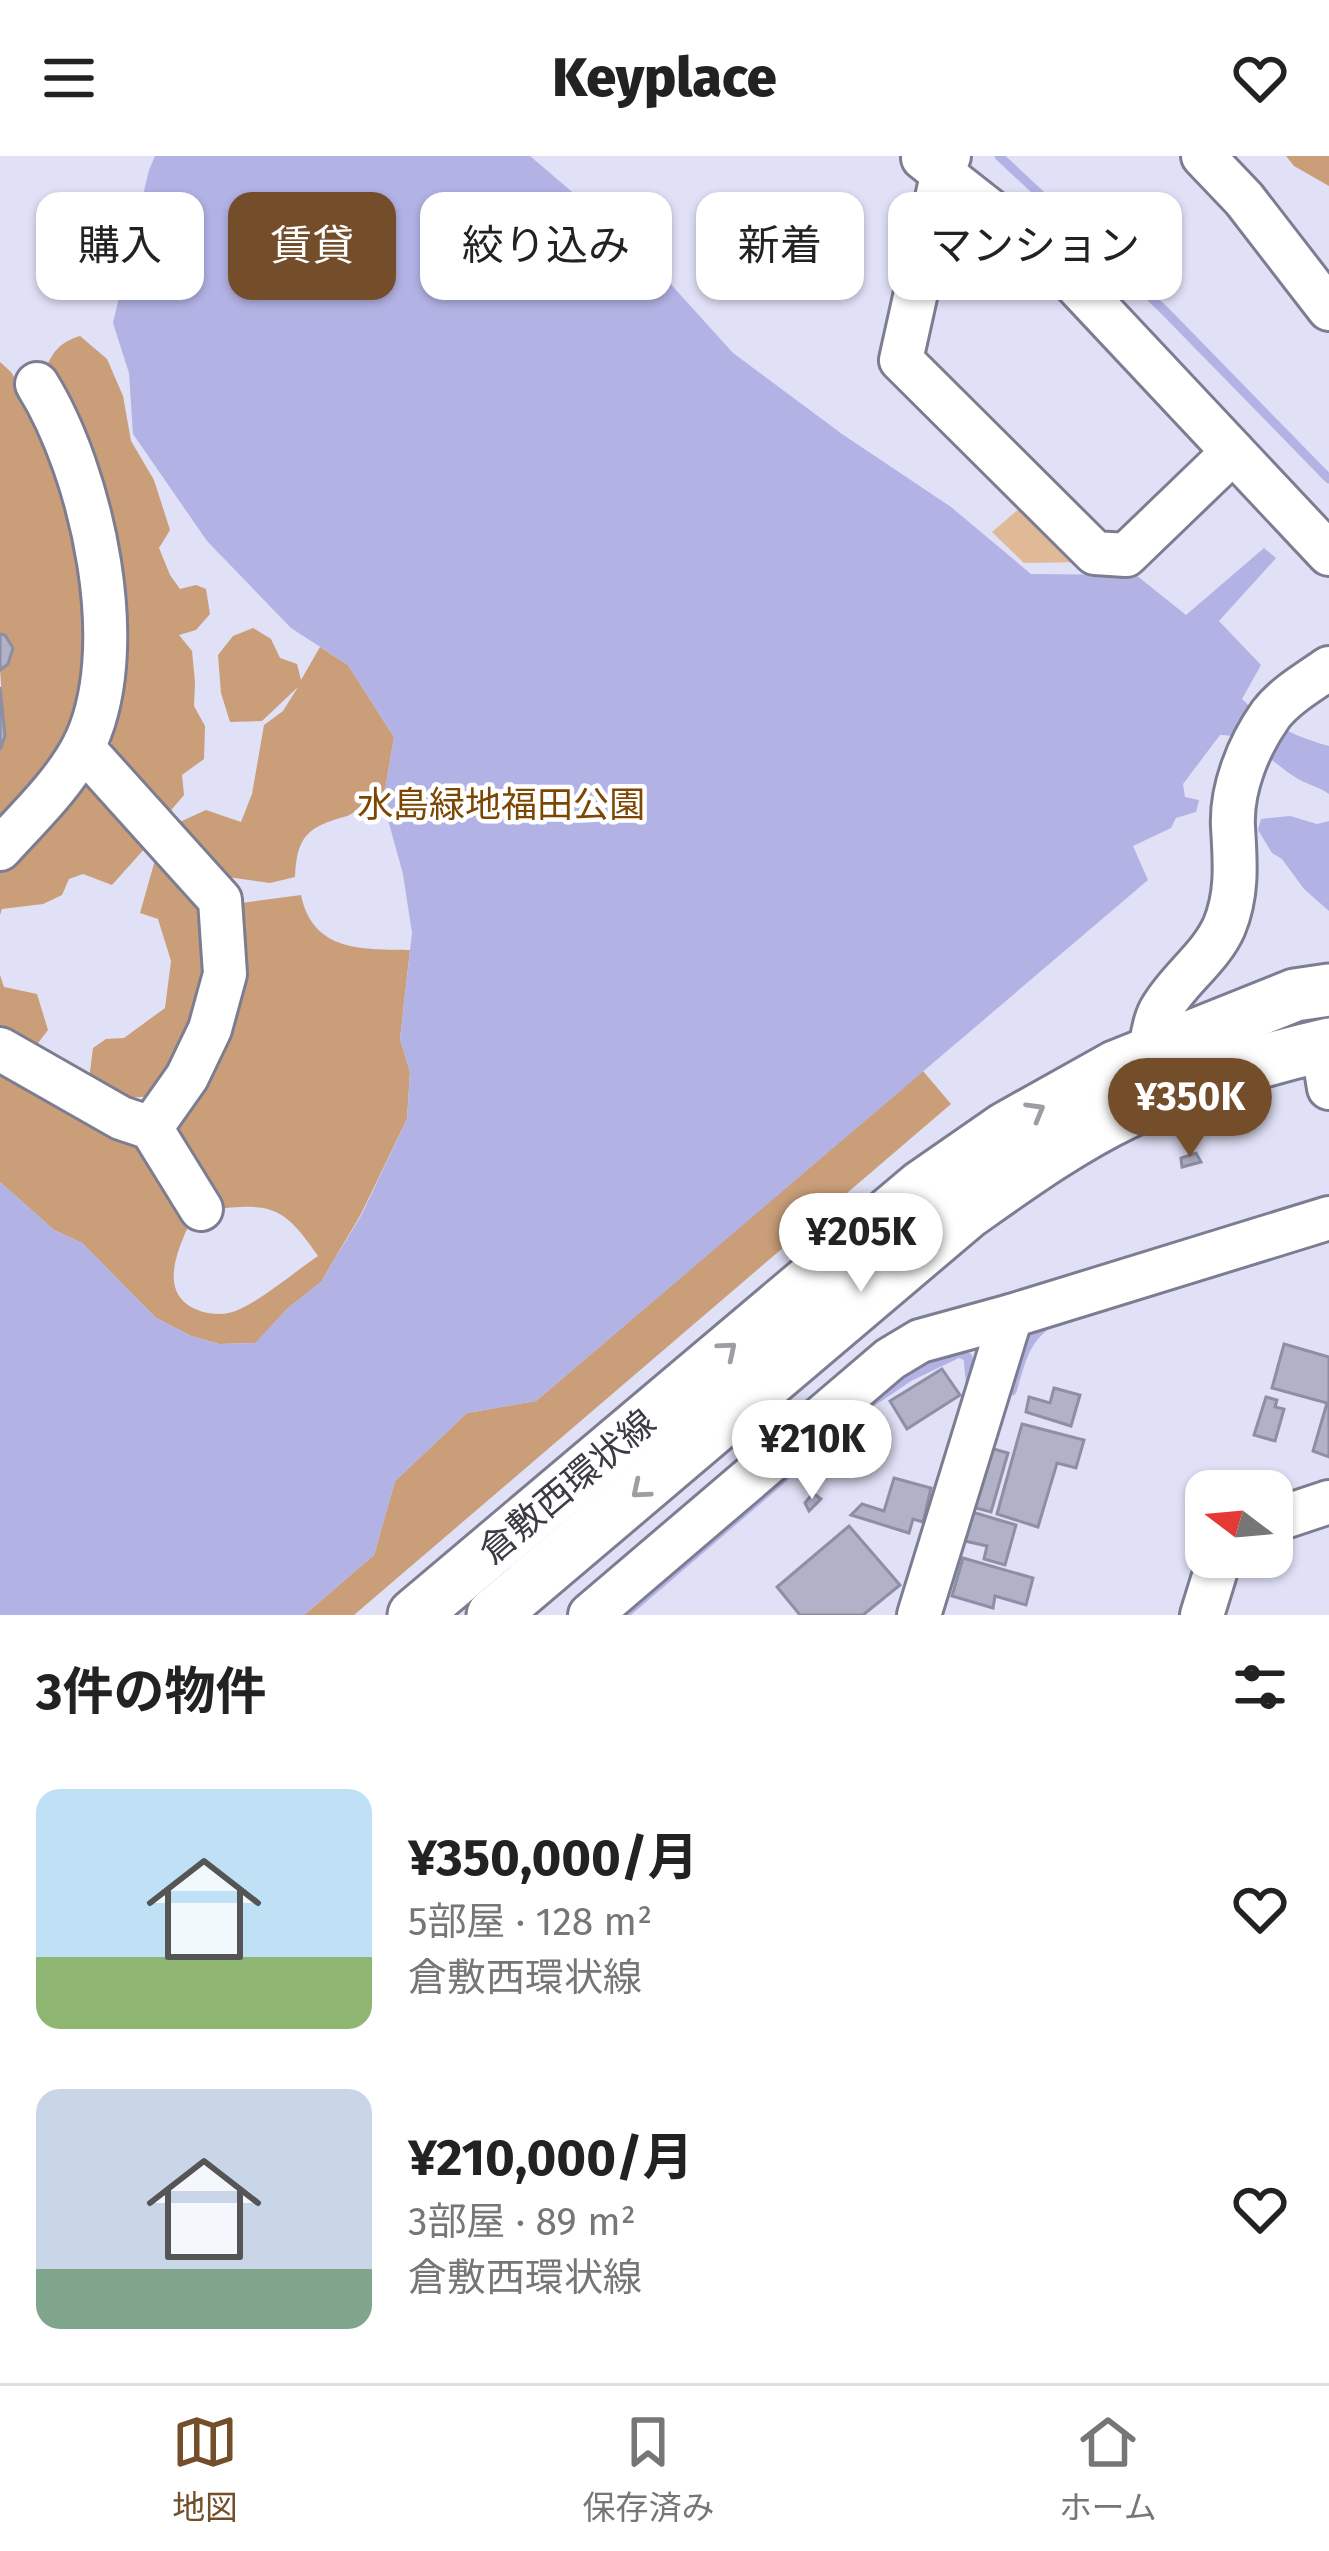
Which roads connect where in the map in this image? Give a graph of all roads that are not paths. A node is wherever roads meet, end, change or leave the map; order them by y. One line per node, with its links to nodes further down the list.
1 (1203, 156): 3 (street)
2 (937, 161): 5 (street); 5 (street)
3 (1329, 309)
4 (37, 384): 8 (street)
5 (1233, 452): 6 (street)
6 (1329, 554)
7 (1329, 668): 12 (street)
8 (83, 748): 9 (street); 14 (street)
9 (0, 849)
10 (1329, 991): 12 (main road, 倉敷西環状線)
11 (0, 1049): 14 (street)
12 (1149, 1052): 21 (main road, 倉敷西環状線, one-way to 12)
13 (1327, 1059): 22 (main road, 倉敷西環状線, one-way to 22)
14 (151, 1129): 15 (street)
15 (201, 1209)
16 (1329, 1218): 17 (street)
17 (1011, 1316): 23 (street); 24 (street)
18 (1329, 1502): 19 (street)
19 (1293, 1514)
20 (1213, 1578): 25 (street)
21 (414, 1615)
22 (493, 1615)
23 (590, 1615)
24 (919, 1615)
25 (1202, 1615)

